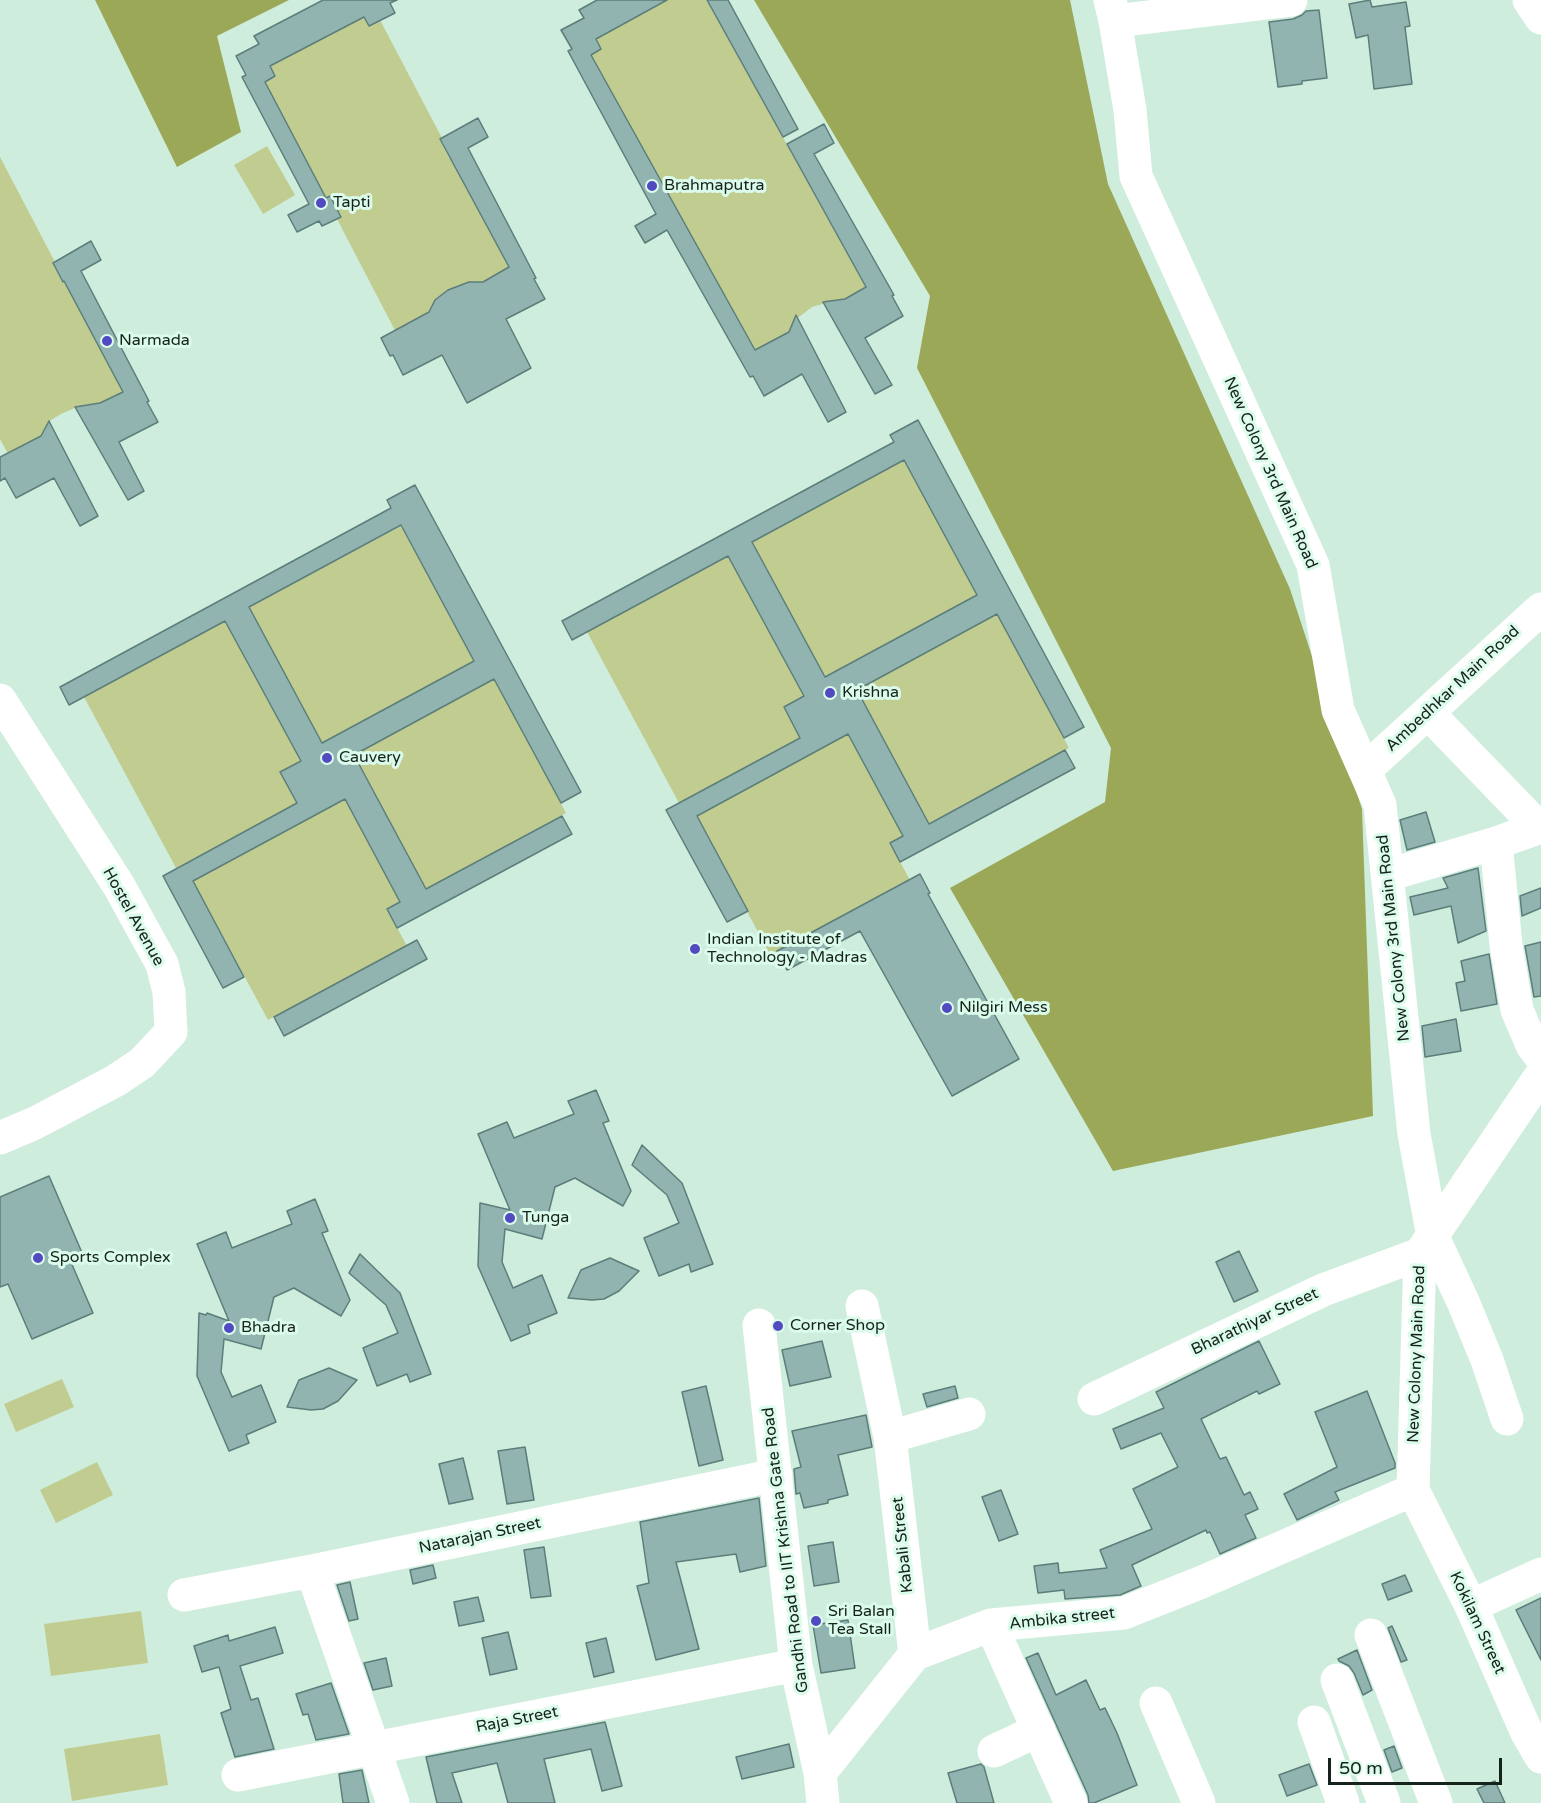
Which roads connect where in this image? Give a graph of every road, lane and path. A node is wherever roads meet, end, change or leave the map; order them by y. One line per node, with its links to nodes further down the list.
1 (1291, 0): 3 (street)
2 (1529, 0): 5 (street)
3 (1255, 2): 4 (street)
4 (1113, 11): 9 (street, New Colony 3rd Main Road)
5 (1541, 18)
6 (1536, 623): 8 (street, Ambedhkar Main Road)
7 (0, 700): 15 (street, Hostel Avenue)
8 (1428, 713): 9 (street, Ambedhkar Main Road); 10 (street)
9 (1365, 770): 12 (street, New Colony 3rd Main Road)
10 (1540, 827): 11 (street)
11 (1496, 843): 12 (street); 13 (street)
12 (1388, 875): 16 (street, New Colony 3rd Main Road)
13 (1541, 1057)
14 (1541, 1075): 16 (street)
15 (0, 1138)
16 (1427, 1245): 19 (street, Bharathiyar Street); 21 (street); 24 (street, New Colony Main Road)
17 (862, 1306): 22 (street, Kabali Street)
18 (759, 1325): 23 (street, Gandhi Road to IIT Krishna Gate Road)
19 (1094, 1399)
20 (969, 1414): 22 (street)
21 (1507, 1419)
22 (891, 1437): 31 (street, Kabali Street)
23 (776, 1475): 25 (street, Natarajan Street); 32 (street, Gandhi Road to IIT Krishna Gate Road)
24 (1413, 1490): 28 (street, Kokilam Street); 29 (street, Ambika street)
25 (312, 1570): 27 (street, Natarajan Street); 37 (street)
26 (1541, 1574): 28 (street)
27 (184, 1594)
28 (1471, 1606): 39 (street, Kokilam Street)
29 (991, 1625): 31 (street, Ambika street); 36 (street)
30 (1371, 1635): 47 (street)
31 (915, 1654): 41 (street)
32 (796, 1665): 37 (street, Raja Street); 41 (street, Gandhi Road to IIT Krishna Gate Road)
33 (1337, 1680): 46 (street)
34 (1156, 1703): 44 (street)
35 (1314, 1722): 45 (street)
36 (1039, 1730): 38 (street); 43 (street)
37 (374, 1748): 40 (street, Raja Street); 42 (street)
38 (994, 1751)
39 (1541, 1757)
40 (238, 1775)
41 (821, 1788)
42 (393, 1803)
43 (1071, 1803)
44 (1199, 1803)
45 (1343, 1803)
46 (1384, 1803)
47 (1436, 1803)

